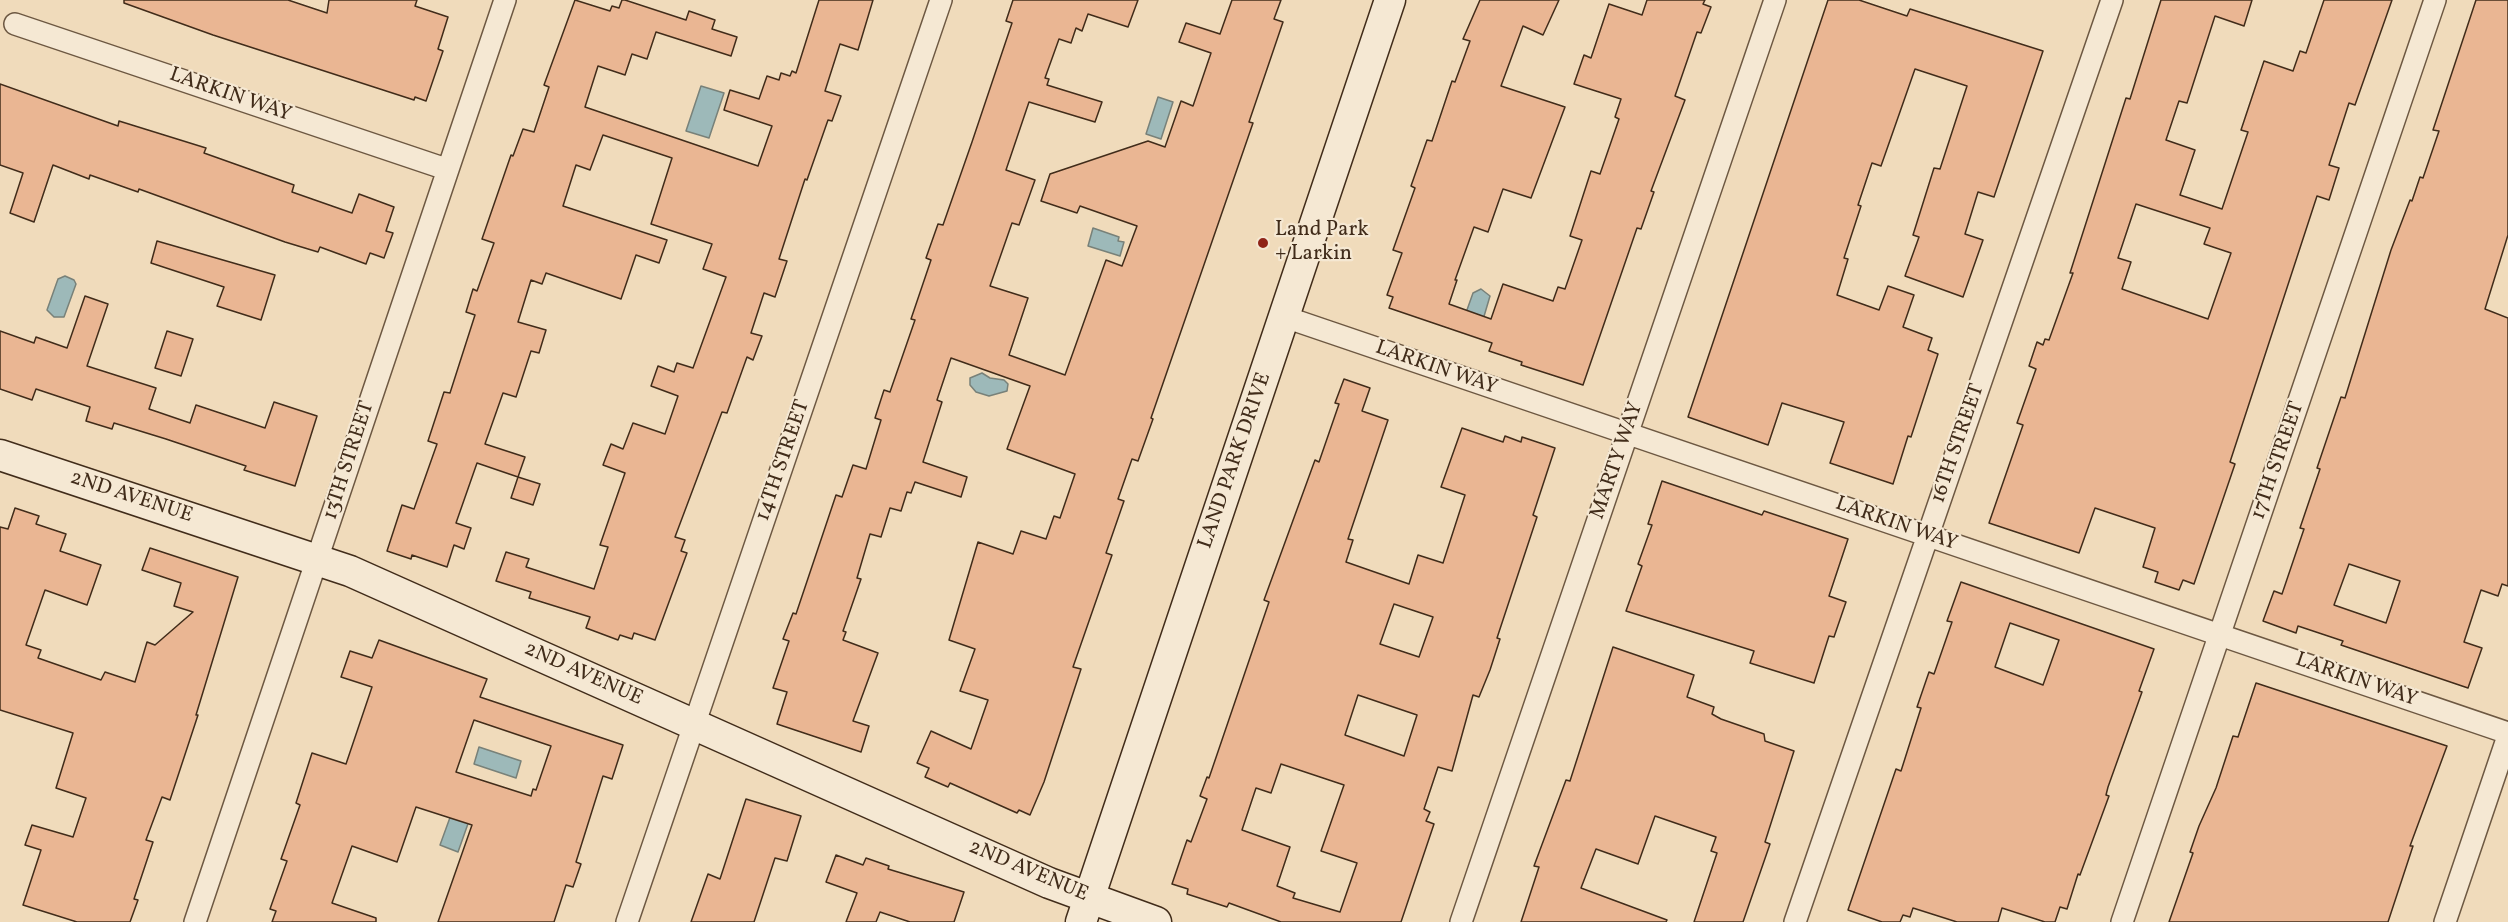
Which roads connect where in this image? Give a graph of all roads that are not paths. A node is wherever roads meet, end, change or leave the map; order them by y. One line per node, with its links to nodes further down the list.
1 (505, 0): 8 (street, 13TH STREET)
2 (941, 0): 15 (street, 14TH STREET)
3 (1390, 0): 9 (street, LAND PARK DRIVE)
4 (1775, 0): 10 (street, MARTY WAY)
5 (2112, 0): 12 (street, 16TH STREET)
6 (2435, 0): 14 (street, 17TH STREET)
7 (15, 24): 8 (street, LARKIN WAY)
8 (446, 169): 13 (street, 13TH STREET)
9 (1285, 316): 10 (street, LARKIN WAY); 17 (street, LAND PARK DRIVE)
10 (1627, 435): 12 (street, LARKIN WAY); 21 (street, MARTY WAY)
11 (0, 455): 13 (street, 2ND AVENUE)
12 (1927, 536): 14 (street, LARKIN WAY); 22 (street, 16TH STREET)
13 (318, 559): 15 (street, 2ND AVENUE); 18 (street, 13TH STREET)
14 (2220, 635): 16 (street, LARKIN WAY); 23 (street, 17TH STREET)
15 (694, 725): 17 (street, 2ND AVENUE); 19 (street, 14TH STREET)
16 (2508, 734): 24 (street)
17 (1085, 910): 20 (street, 2ND AVENUE)
18 (195, 922)
19 (627, 922)
20 (1156, 922)
21 (1461, 922)
22 (1795, 922)
23 (2122, 922)
24 (2445, 922)

